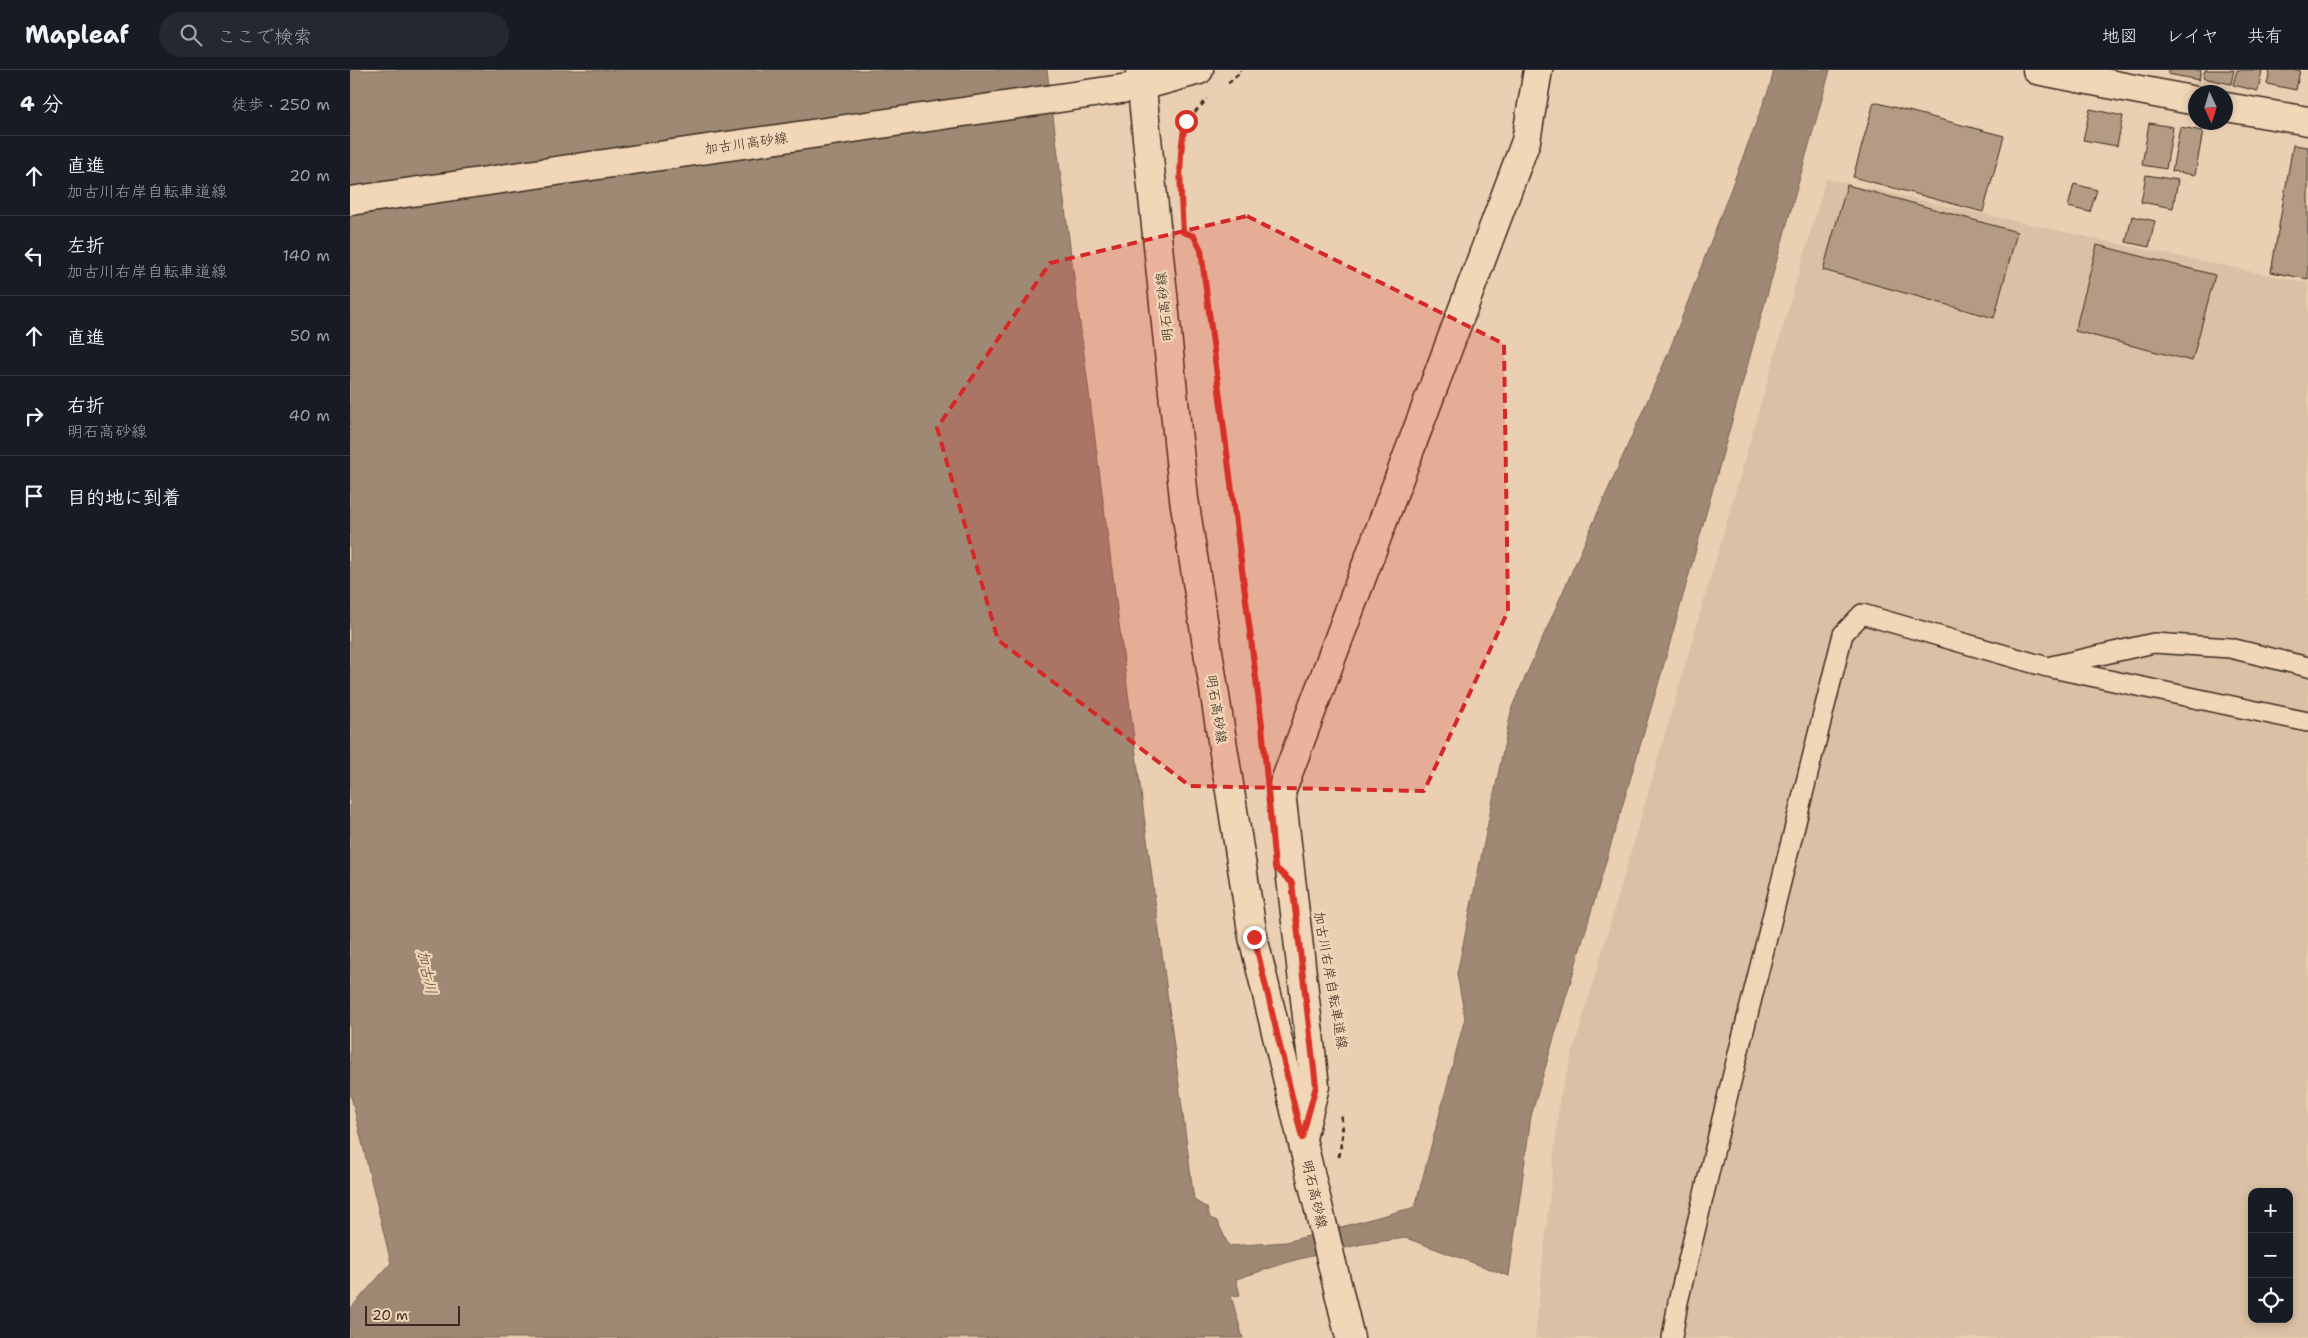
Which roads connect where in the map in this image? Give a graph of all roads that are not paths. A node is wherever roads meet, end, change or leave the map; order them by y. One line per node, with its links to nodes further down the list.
1 (1199, 70): 4 (main road, 加古川高砂線)
2 (1538, 70): 12 (main road)
3 (2037, 70): 5 (main road)
4 (1145, 75): 8 (main road, 加古川高砂線); 12 (main road, 明石高砂線)
5 (2188, 99)
6 (2233, 108): 7 (main road)
7 (2308, 121)
8 (350, 201)
9 (2047, 667): 10 (lane); 11 (lane); 14 (lane)
10 (2308, 667)
11 (2308, 722)
12 (1302, 1138): 13 (main road, 明石高砂線)
13 (1350, 1338)
14 (1672, 1338)

